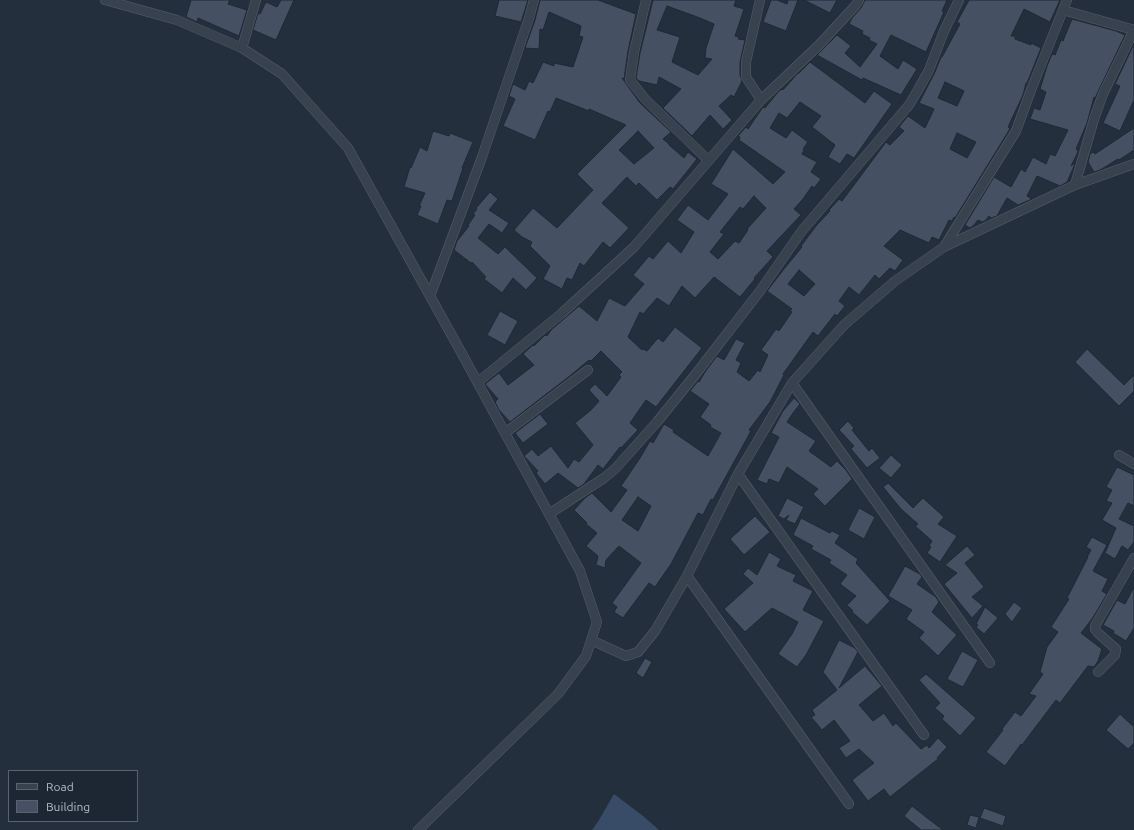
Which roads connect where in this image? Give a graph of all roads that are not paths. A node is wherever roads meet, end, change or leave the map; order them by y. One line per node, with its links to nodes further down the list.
1 (105, 0): 11 (street)
2 (256, 0): 11 (street)
3 (534, 0): 17 (street)
4 (646, 0): 13 (street)
5 (760, 0): 12 (street)
6 (859, 0): 12 (street)
7 (959, 0): 25 (street)
8 (1067, 0): 9 (street)
9 (1063, 10): 10 (street); 16 (street)
10 (1134, 30): 15 (street)
11 (242, 48): 17 (street)
12 (761, 100): 13 (street)
13 (708, 160): 19 (street)
14 (1134, 164): 15 (street)
15 (1075, 185): 16 (street)
16 (944, 247): 20 (street)
17 (430, 296): 19 (street)
18 (588, 370): 21 (street)
19 (478, 382): 21 (street)
20 (792, 383): 24 (street); 29 (street)
21 (505, 433): 25 (street)
22 (1119, 455): 23 (street)
23 (1134, 464)
24 (738, 474): 27 (street); 31 (street)
25 (549, 514): 28 (street)
26 (1134, 558): 30 (street)
27 (687, 576): 28 (street); 32 (street)
28 (591, 640): 33 (street)
29 (990, 663)
30 (1098, 672)
31 (924, 735)
32 (849, 804)
33 (418, 830)

